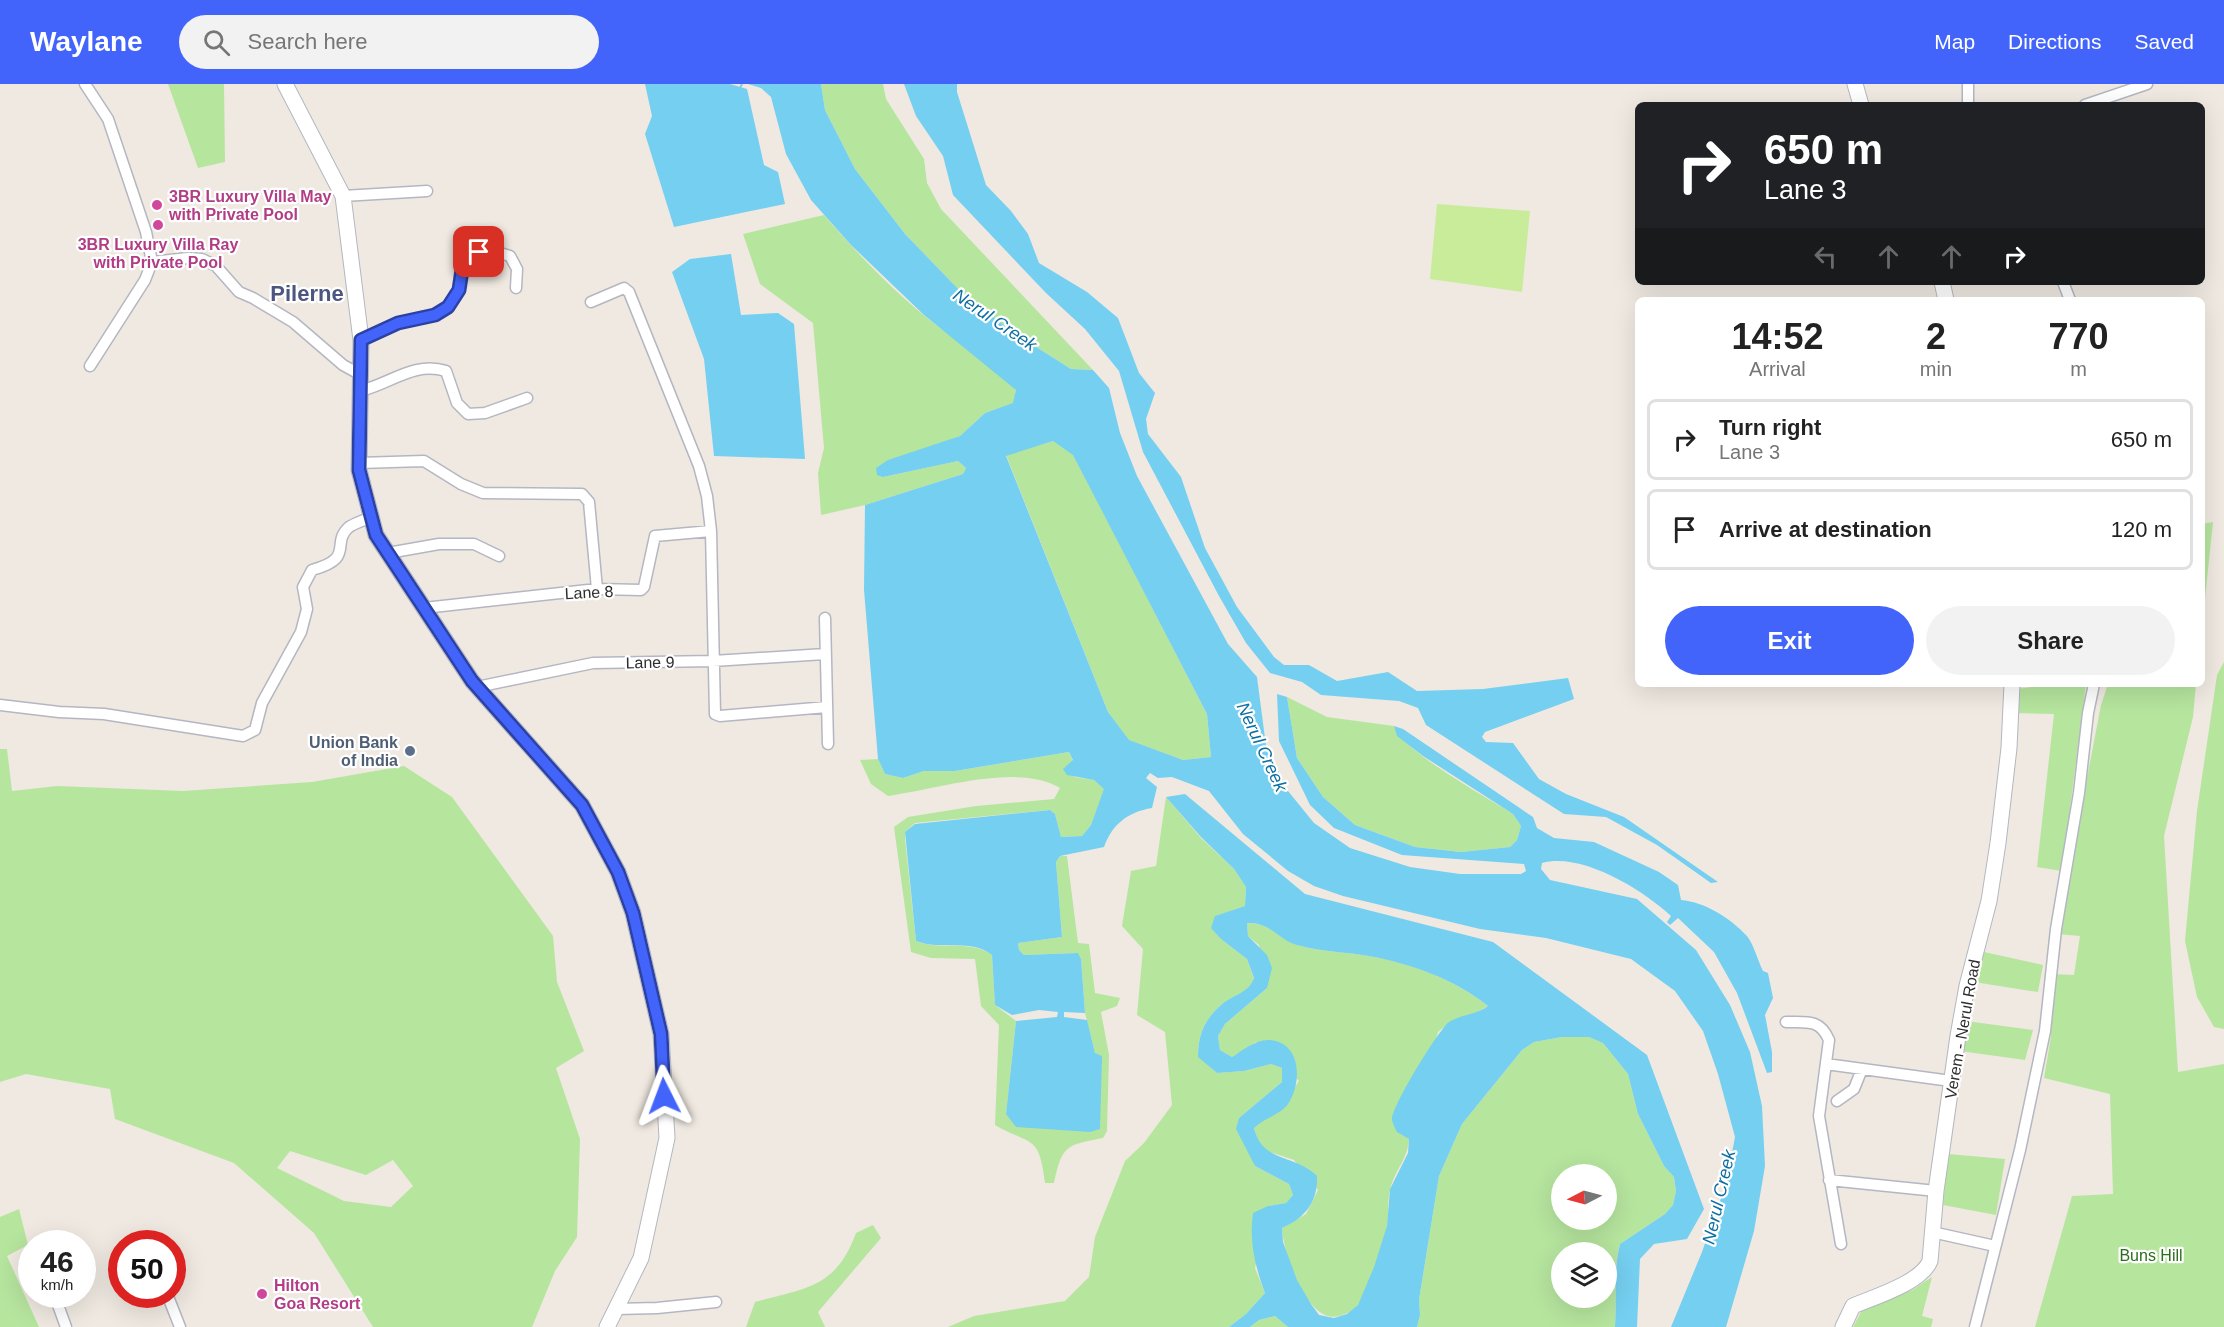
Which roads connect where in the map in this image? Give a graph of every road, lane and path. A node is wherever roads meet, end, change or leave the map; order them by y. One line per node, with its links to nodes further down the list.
1 (85, 84): 11 (street)
2 (285, 84): 10 (main road)
3 (1855, 84): 6 (main road)
4 (1968, 84): 7 (street)
5 (2147, 84): 8 (street)
6 (1861, 102)
7 (1968, 102)
8 (2094, 102)
9 (427, 191): 10 (street)
10 (343, 196): 14 (main road)
11 (152, 262): 15 (street); 16 (street)
12 (516, 288): 14 (street)
13 (591, 302): 21 (street)
14 (361, 340): 16 (main road)
15 (90, 366)
16 (361, 375): 17 (main road)
17 (360, 391): 18 (street); 19 (main road)
18 (527, 398)
19 (359, 463): 20 (main road); 24 (street)
20 (371, 517): 22 (main road); 32 (street)
21 (711, 531): 24 (street, Lane 8); 28 (street)
22 (388, 553): 23 (street); 25 (main road)
23 (499, 556)
24 (597, 589): 25 (street, Lane 8)
25 (424, 608): 29 (main road)
26 (825, 618): 27 (street)
27 (825, 654): 28 (street, Lane 9); 33 (street)
28 (713, 661): 29 (street, Lane 9); 33 (street)
29 (477, 687): 48 (main road)
30 (2012, 687): 38 (main road, Verem - Nerul Road)
31 (2093, 687): 44 (street)
32 (0, 705)
33 (827, 707): 34 (street)
34 (828, 744)
35 (1786, 1022): 36 (street)
36 (1826, 1064): 37 (street); 40 (street)
37 (1862, 1069): 38 (street); 39 (street)
38 (1951, 1081): 41 (main road, Verem - Nerul Road)
39 (1837, 1101)
40 (1829, 1180): 41 (street); 43 (street)
41 (1936, 1191): 42 (main road, Verem - Nerul Road)
42 (1932, 1232): 44 (street); 52 (main road, Verem - Nerul Road)
43 (1841, 1244)
44 (1995, 1246): 53 (street)
45 (716, 1302): 48 (street)
46 (59, 1308): 49 (street)
47 (172, 1308): 50 (street)
48 (616, 1309): 51 (main road)
49 (66, 1327)
50 (180, 1327)
51 (607, 1327)
52 (1843, 1327)
53 (1975, 1327)

